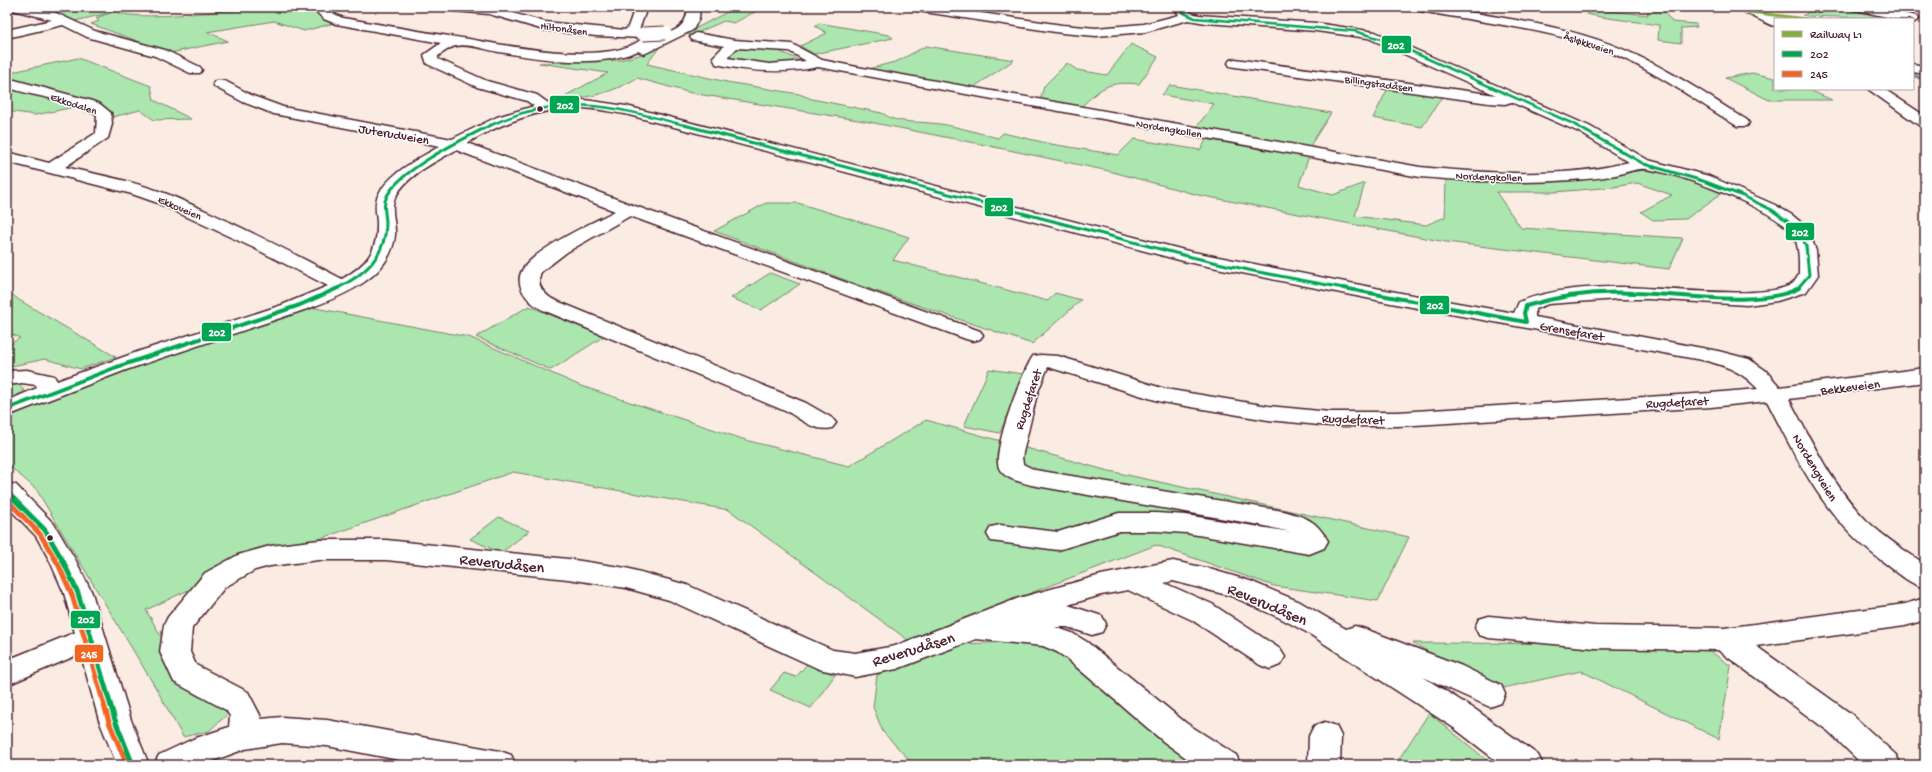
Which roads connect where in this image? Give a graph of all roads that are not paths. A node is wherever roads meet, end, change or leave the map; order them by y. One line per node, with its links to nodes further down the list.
1 (13, 7): 13 (street)
2 (317, 7): 20 (street, Hiltonåsen)
3 (454, 7): 18 (street, Hiltonåsen)
4 (628, 7): 18 (street)
5 (694, 7): 16 (street, Hiltonåsen)
6 (918, 7): 10 (street, Billingstadåsen)
7 (1420, 7): 31 (street, Åsløkkveien)
8 (1741, 7): 14 (street)
9 (1855, 7): 11 (street)
10 (1184, 12): 29 (street, Billingstadåsen)
11 (1908, 18)
12 (1914, 19): 15 (street)
13 (66, 22): 17 (street); 25 (street)
14 (1774, 22)
15 (1925, 22)
16 (666, 33): 18 (street, Hiltonåsen, bridge); 22 (street, Hiltonåsen); 22 (street, Hiltonåsen)
17 (7, 34)
18 (628, 34)
19 (696, 37): 21 (street, Nordengkollen)
20 (456, 42): 22 (street, Hiltonåsen); 30 (street)
21 (734, 44): 24 (street, Nordengkollen); 24 (street, Nordengkollen)
22 (594, 56)
23 (1235, 62): 29 (street, Billingstadåsen)
24 (818, 63): 35 (street, Nordengkollen)
25 (195, 70)
26 (7, 82): 36 (street, Ekkodalen)
27 (220, 84): 33 (street, Juterudveien)
28 (1876, 90): 32 (street)
29 (1522, 101): 35 (street, Billingstadåsen)
30 (545, 107): 33 (street, Grensefaret); 39 (street, Grensefaret)
31 (1742, 123)
32 (1925, 123)
33 (454, 144): 37 (street); 38 (street, Juterudveien)
34 (7, 158): 36 (street, Ekkoveien)
35 (1644, 164): 39 (street, Nordengkollen)
36 (50, 169): 38 (street, Ekkoveien)
37 (629, 210): 40 (street); 46 (street)
38 (342, 286): 43 (street, Juterudveien)
39 (1526, 322): 44 (street, Grensefaret)
40 (973, 335)
41 (1925, 375): 44 (street, Bekkeveien)
42 (7, 378): 43 (street)
43 (49, 391): 45 (street, Juterudveien)
44 (1774, 393): 48 (street, Rugdefaret); 49 (street, Nordengveien)
45 (7, 409)
46 (824, 423)
47 (7, 491): 57 (street)
48 (1000, 534)
49 (1925, 578)
50 (1129, 579): 51 (street, Reverudåsen); 54 (street, Reverudåsen); 59 (street)
51 (1019, 609): 53 (street); 55 (street, Reverudåsen)
52 (1925, 609): 58 (street)
53 (1092, 624)
54 (1318, 625): 61 (street); 67 (street, Reverudåsen)
55 (975, 628): 62 (street, Reverudåsen); 66 (street, Reverudåsen)
56 (1489, 628): 58 (street)
57 (91, 637): 60 (street); 63 (street)
58 (1724, 639): 68 (street)
59 (1270, 657)
60 (7, 674)
61 (1490, 694)
62 (244, 734): 64 (street); 65 (street)
63 (133, 765)
64 (170, 765)
65 (500, 765)
66 (1225, 765)
67 (1527, 765)
68 (1885, 765)

